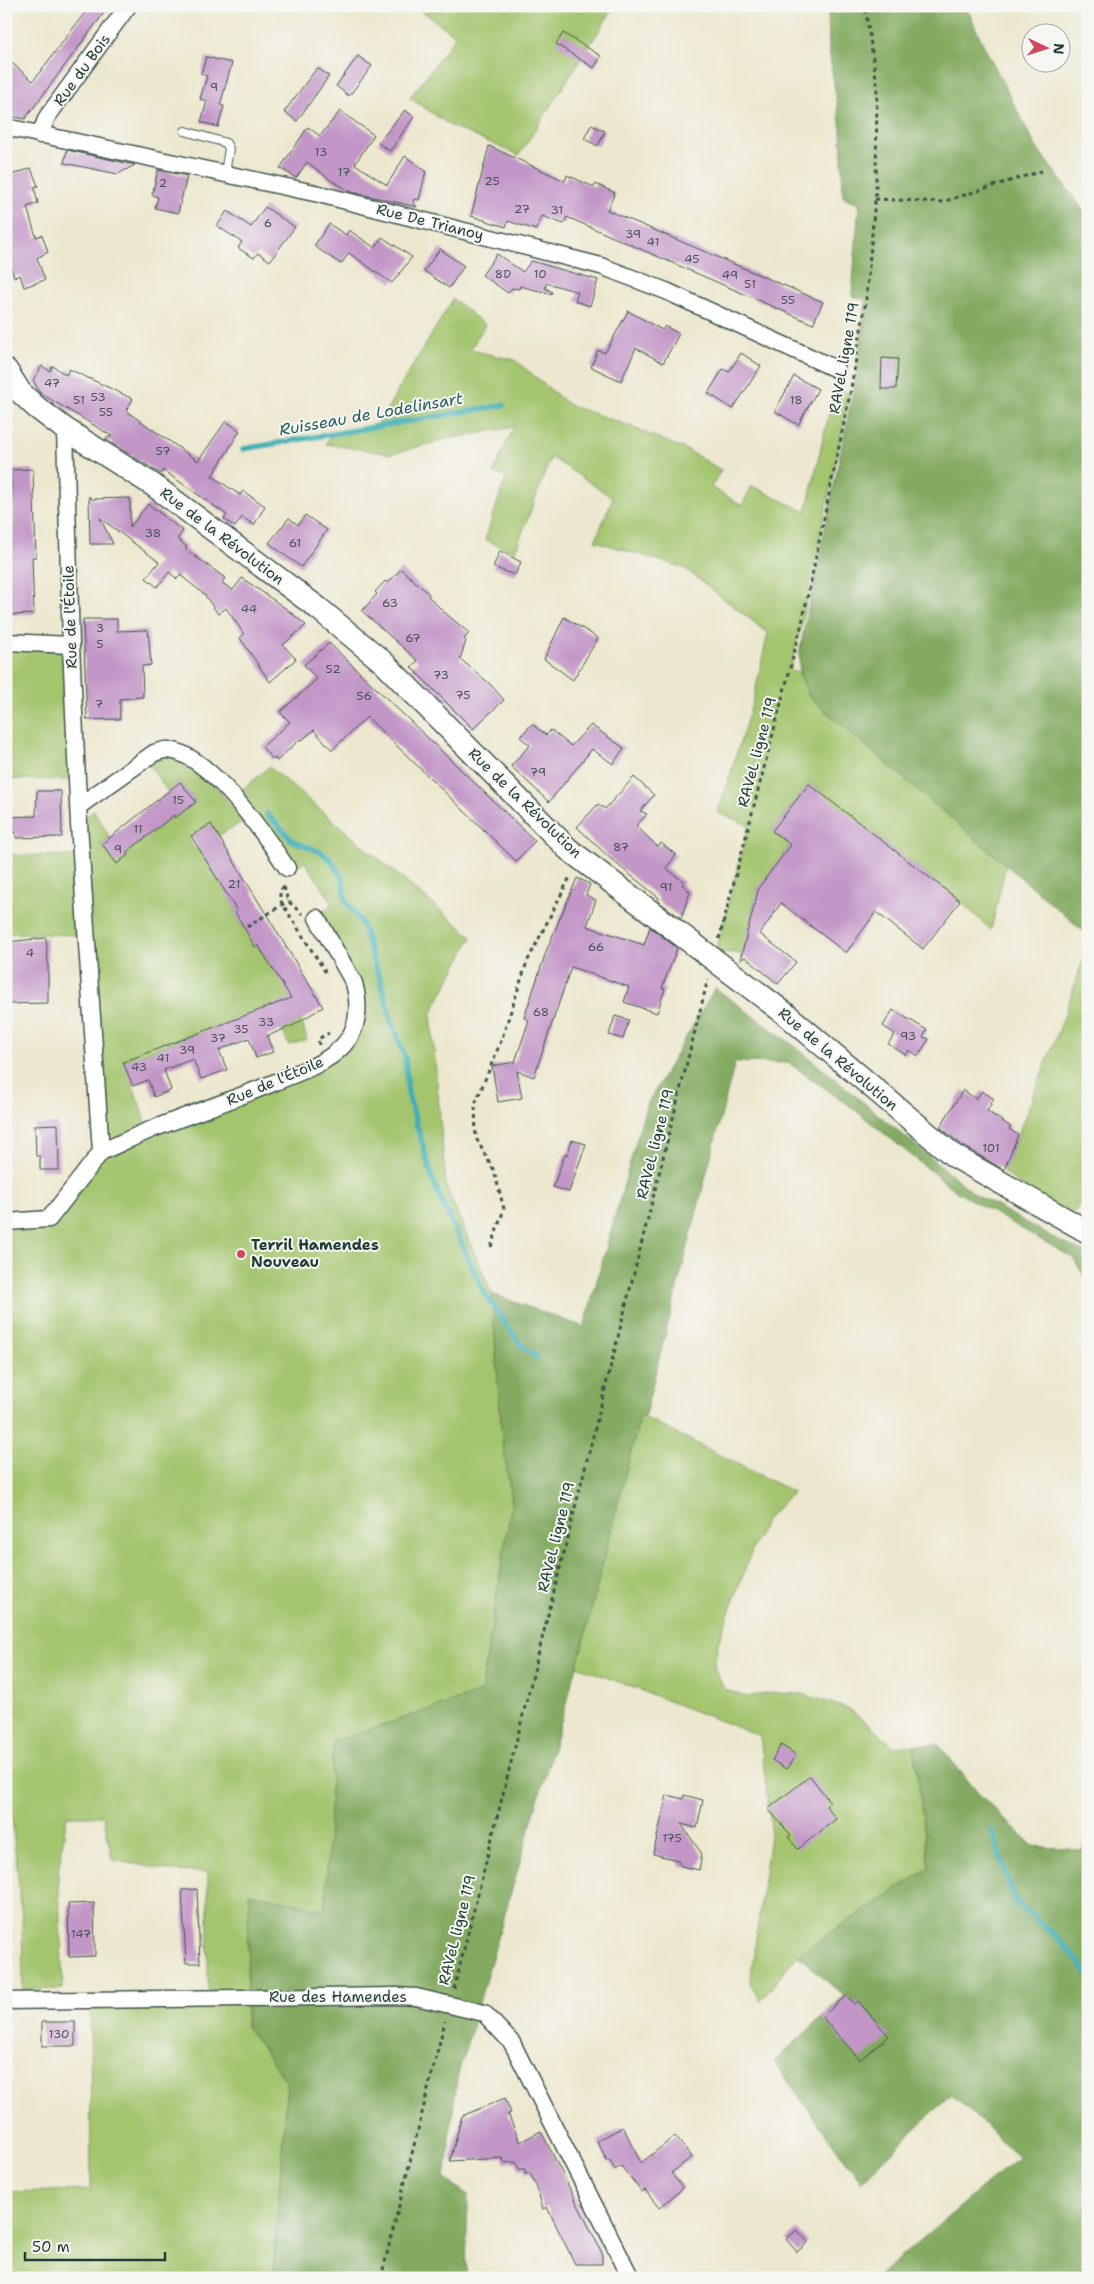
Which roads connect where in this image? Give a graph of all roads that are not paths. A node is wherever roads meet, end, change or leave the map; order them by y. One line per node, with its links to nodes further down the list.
1 (128, 6): 4 (street, Rue du Bois)
2 (6, 127): 4 (street, Rue De Trianoy)
3 (185, 131): 5 (lane)
4 (40, 135): 5 (street, Rue De Trianoy)
5 (225, 172): 6 (street, Rue De Trianoy)
6 (836, 369)
7 (6, 370): 8 (street, Rue de la Révolution)
8 (65, 428): 10 (street, Rue de l'Étoile); 16 (street, Rue de la Révolution)
9 (6, 642): 10 (street)
10 (71, 644): 11 (street, Rue de l'Étoile)
11 (79, 806): 12 (street); 14 (street, Rue de l'Étoile)
12 (287, 868)
13 (317, 918): 14 (street, Rue de l'Étoile)
14 (101, 1152): 15 (street, Rue de l'Étoile)
15 (6, 1222)
16 (1088, 1232)
17 (6, 2001): 18 (street, Rue des Hamendes, bridge)
18 (631, 2278)

